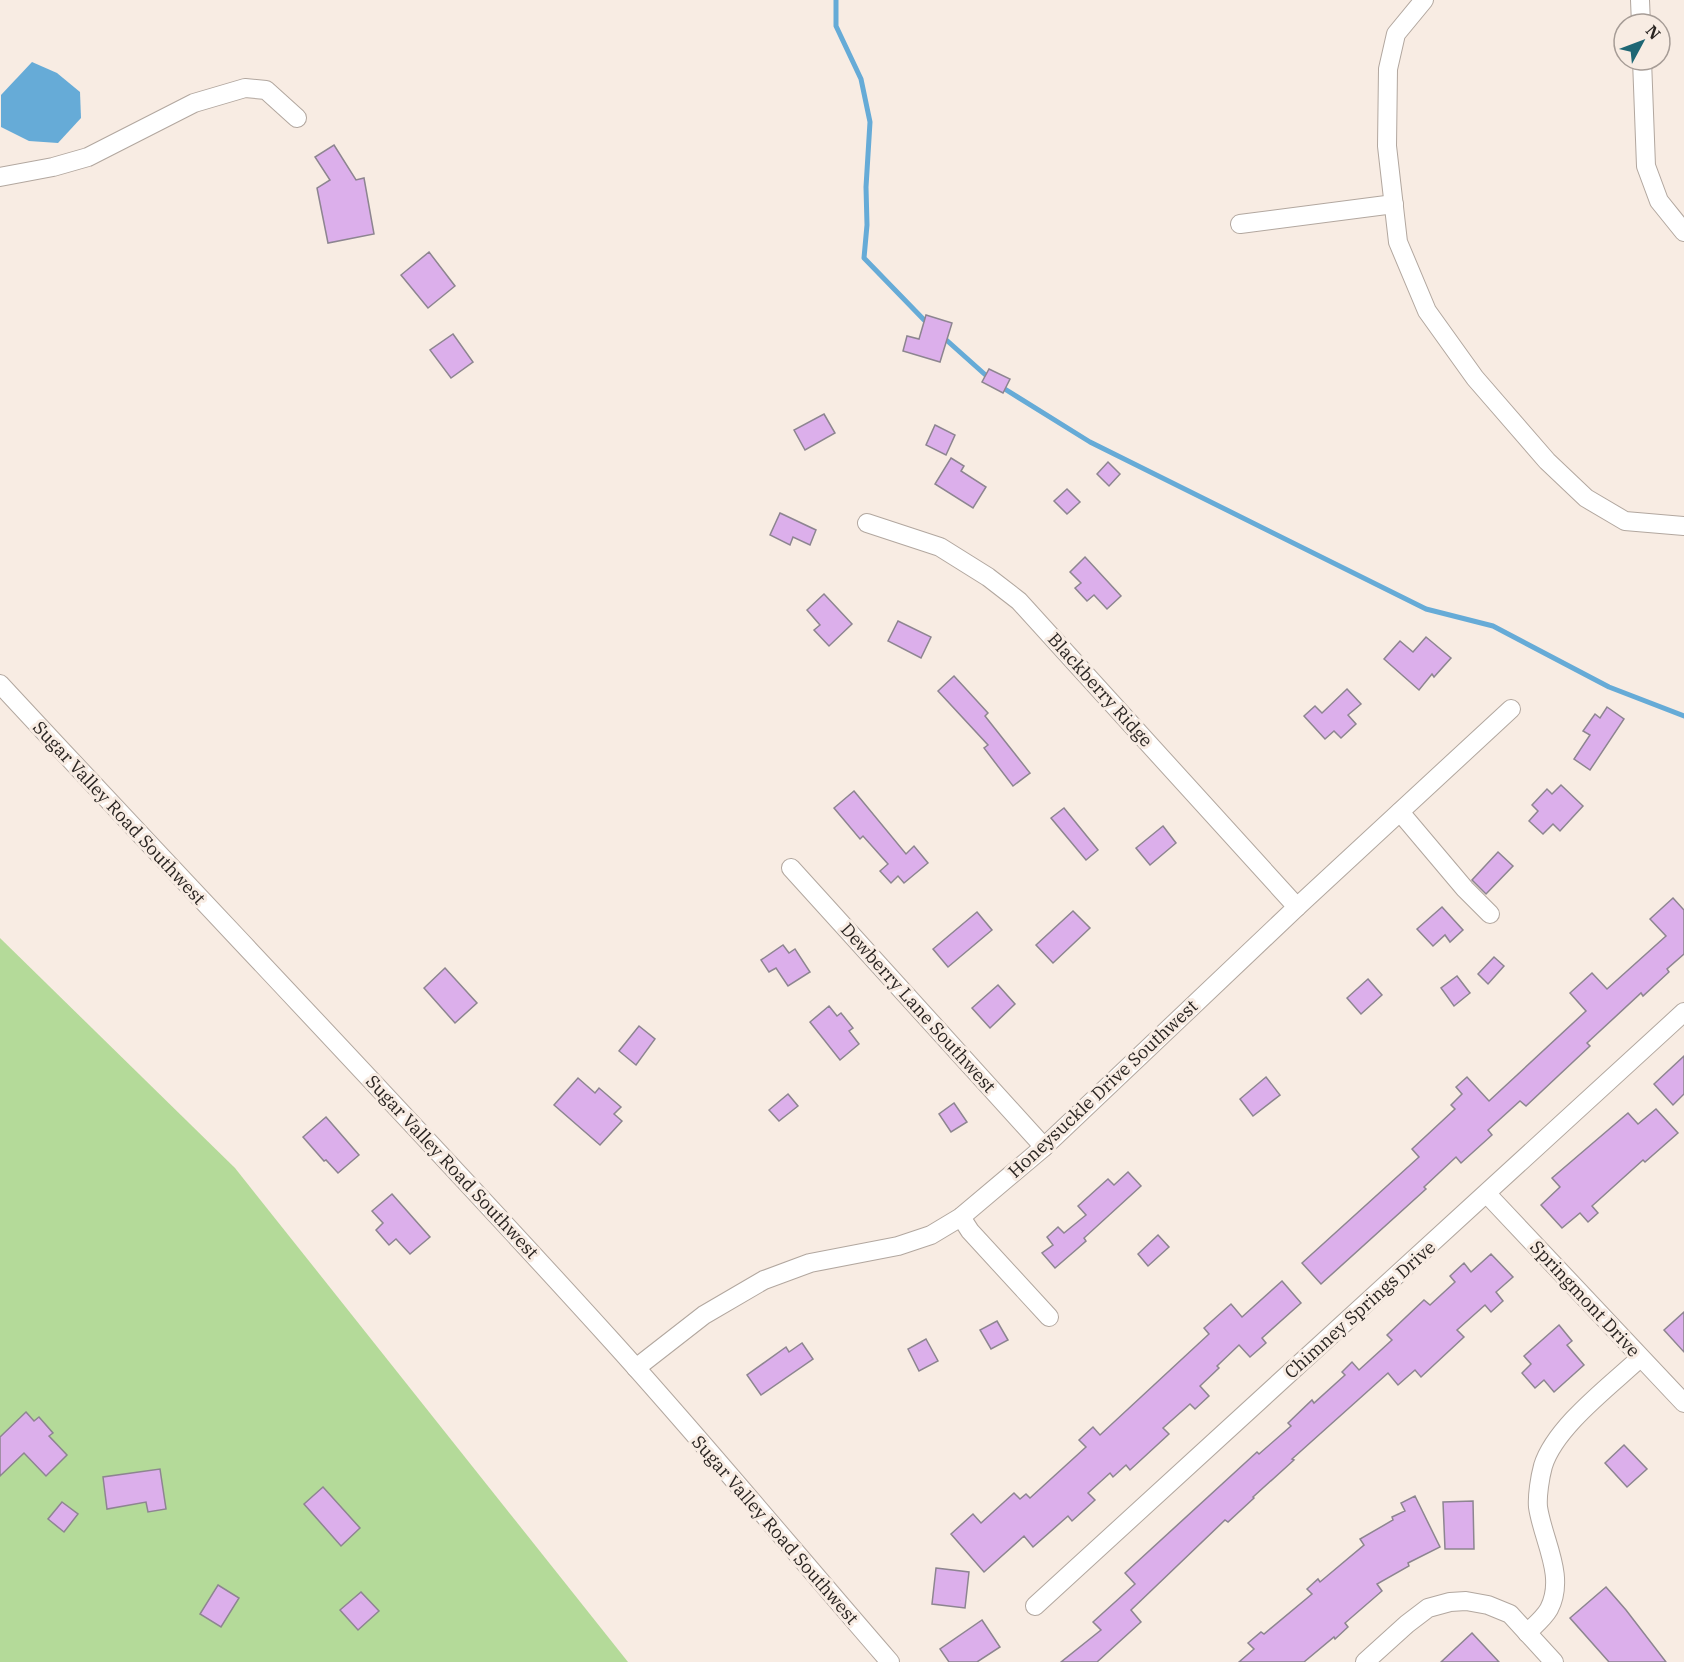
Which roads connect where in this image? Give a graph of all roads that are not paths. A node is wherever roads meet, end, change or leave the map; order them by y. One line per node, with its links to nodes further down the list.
1 (1424, 0): 5 (street)
2 (1642, 72): 7 (street)
3 (297, 118): 4 (street)
4 (0, 177)
5 (1394, 204): 6 (street); 9 (street)
6 (1240, 224)
7 (1684, 232)
8 (867, 523): 14 (street, Blackberry Ridge)
9 (1684, 526)
10 (0, 684): 22 (street, Sugar Valley Road Southwest)
11 (1511, 709): 12 (street, Honeysuckle Drive Southwest)
12 (1400, 812): 14 (street, Honeysuckle Drive Southwest); 15 (street)
13 (791, 868): 17 (street, Dewberry Lane Southwest)
14 (1297, 907): 17 (street, Honeysuckle Drive Southwest)
15 (1490, 914)
16 (1684, 1012): 18 (street, Chimney Springs Drive)
17 (1044, 1147): 19 (street, Honeysuckle Drive Southwest)
18 (1487, 1194): 21 (street, Springmont Drive); 24 (street, Chimney Springs Drive)
19 (961, 1217): 20 (street); 22 (street, Honeysuckle Drive Southwest)
20 (1049, 1317)
21 (1640, 1358): 23 (street, Springmont Drive); 25 (street)
22 (636, 1368): 26 (street, Sugar Valley Road Southwest)
23 (1684, 1403)
24 (1035, 1606)
25 (1527, 1633): 27 (street); 28 (street)
26 (890, 1662)
27 (1365, 1662)
28 (1554, 1662)

